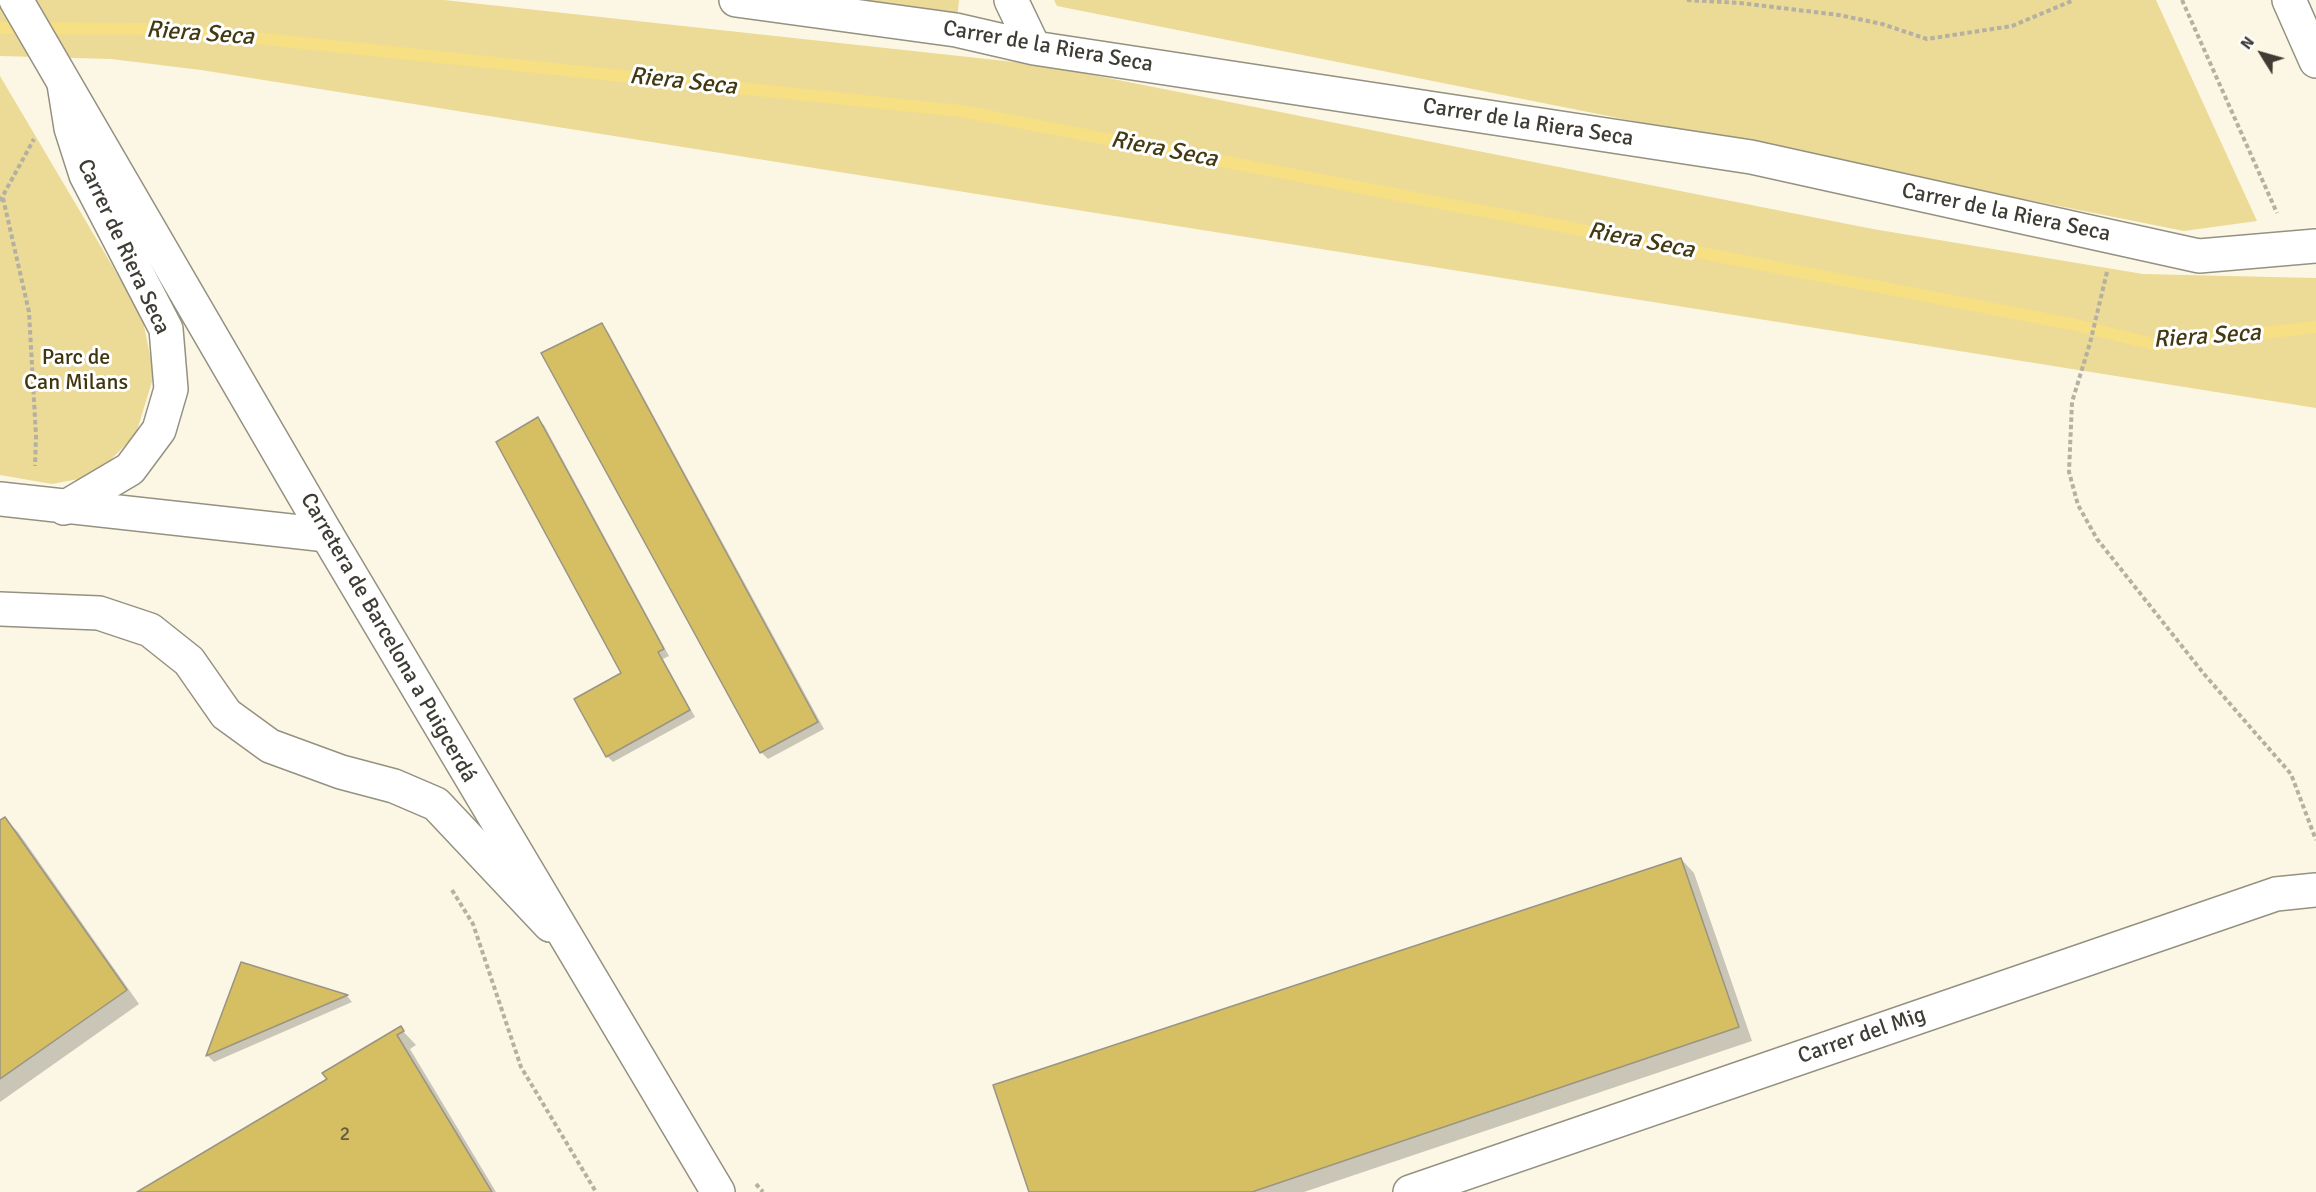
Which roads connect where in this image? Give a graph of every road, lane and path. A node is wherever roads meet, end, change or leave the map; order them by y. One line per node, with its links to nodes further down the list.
1 (16, 0): 12 (street, Carretera de Barcelona a Puigcerdá)
2 (736, 0): 10 (street, Carrer de la Riera Seca)
3 (1011, 0): 10 (street)
4 (1687, 0): 9 (path)
5 (1764, 0): 9 (path)
6 (2074, 0): 9 (path)
7 (2182, 0): 16 (path)
8 (2289, 0): 11 (street)
9 (1768, 6)
10 (1034, 48): 15 (street, Carrer de la Riera Seca)
11 (2316, 62)
12 (63, 82): 18 (street, Carrer de Riera Seca); 19 (street, Carretera de Barcelona a Puigcerdá)
13 (34, 138): 14 (path)
14 (2, 199): 18 (path)
15 (2115, 237): 16 (street, Carrer de la Riera Seca); 21 (path)
16 (2304, 247)
17 (0, 500): 18 (street)
18 (48, 506): 19 (street)
19 (327, 535): 24 (street, Carretera de Barcelona a Puigcerdá)
20 (0, 609): 24 (street)
21 (2316, 840)
22 (453, 890): 25 (path)
23 (2316, 890): 27 (street, Carrer del Mig)
24 (571, 948): 26 (street, Carretera de Barcelona a Puigcerdá)
25 (596, 1192)
26 (718, 1192)
27 (1410, 1192)

